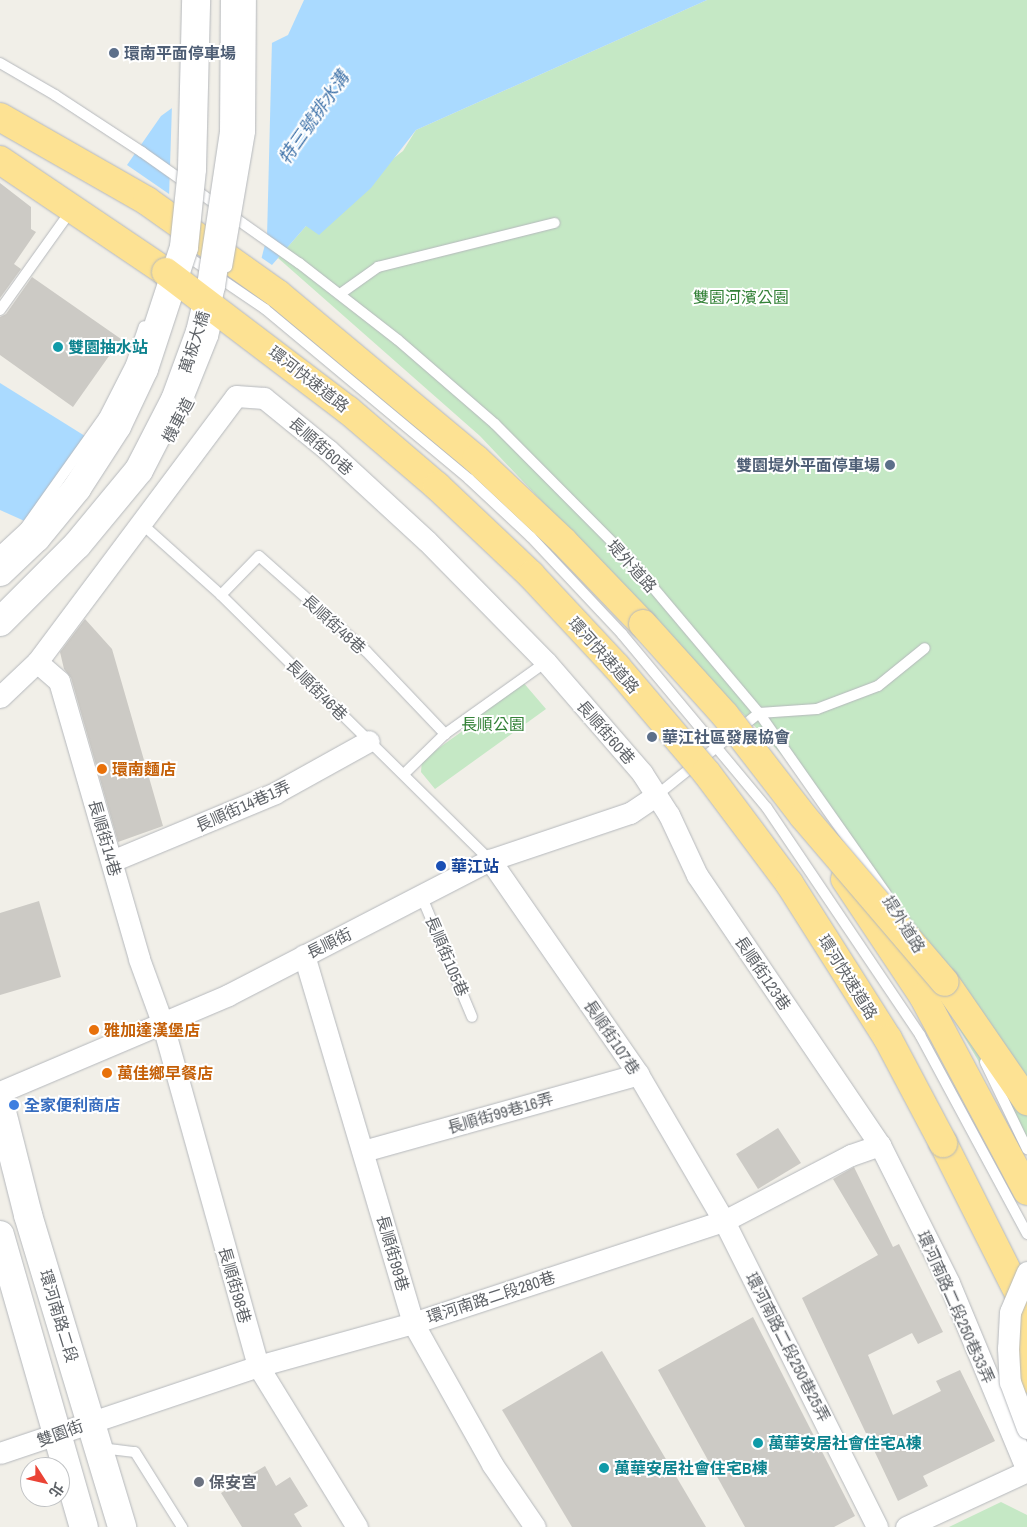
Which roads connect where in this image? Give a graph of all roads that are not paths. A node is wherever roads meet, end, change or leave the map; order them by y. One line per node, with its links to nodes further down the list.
1 (185, 0): 10 (lane)
2 (196, 0): 23 (street, bridge)
3 (235, 0): 25 (street, 萬板大橋, bridge)
4 (251, 0): 19 (lane, 機車道, bridge)
5 (0, 63): 16 (lane, 堤外道路, bridge)
6 (0, 117): 8 (highway)
7 (0, 125): 8 (highway)
8 (77, 159): 36 (highway, bridge)
9 (0, 160): 11 (highway, 環河快速道路)
10 (177, 188)
11 (73, 207): 17 (lane); 55 (highway, 環河快速道路, bridge)
12 (175, 208): 14 (lane)
13 (556, 222): 16 (lane)
14 (172, 237)
15 (190, 258): 33 (lane)
16 (340, 294): 30 (lane, 堤外道路)
17 (0, 310)
18 (146, 319): 22 (lane, bridge)
19 (178, 422)
20 (169, 438): 25 (lane, 機車道)
21 (142, 524): 24 (lane, 長順街46巷); 27 (street, 長順街60巷); 28 (street, 長順街60巷)
22 (0, 551)
23 (0, 572)
24 (221, 595): 31 (lane, 長順街48巷); 32 (lane, 長順街46巷)
25 (2, 627)
26 (925, 648): 30 (lane)
27 (38, 662): 29 (street, 長順街60巷); 38 (street, 長順街14巷)
28 (546, 662): 31 (lane); 35 (street, 長順街60巷)
29 (0, 697)
30 (759, 713): 33 (lane); 48 (lane, 提外道路)
31 (445, 734): 34 (lane)
32 (369, 741): 34 (lane, 長順街46巷); 38 (street, 長順街14巷1弄)
33 (717, 746): 35 (lane); 52 (lane)
34 (404, 774): 37 (lane, 長順街46巷)
35 (657, 795): 37 (street, 長順街); 47 (street, 長順街123巷)
36 (803, 816): 45 (highway, bridge); 50 (highway, bridge)
37 (490, 860): 39 (street, 長順街); 43 (street, 長順街107巷)
38 (112, 861): 42 (street, 長順街14巷)
39 (421, 895): 40 (street, 長順街); 41 (lane, 長順街105巷)
40 (304, 955): 42 (street, 長順街); 49 (street, 長順街99巷)
41 (472, 1017)
42 (162, 1022): 44 (street, 長順街); 57 (street, 長順街98巷)
43 (638, 1074): 49 (street, 長順街99巷16弄); 51 (street, 長順街107巷)
44 (0, 1092)
45 (1027, 1101)
46 (0, 1104): 59 (street, 環河南路二段)
47 (880, 1146): 51 (street, 環河南路二段280巷); 64 (street, 環河南路二段250巷33弄)
48 (1027, 1149)
49 (363, 1151): 56 (street, 長順街99巷)
50 (1027, 1191)
51 (724, 1221): 56 (street, 環河南路二段280巷); 71 (street, 環河南路二段250巷25弄)
52 (1027, 1234)
53 (0, 1235): 61 (street, 環河南路二段)
54 (1027, 1272): 60 (street, bridge)
55 (1027, 1311): 58 (highway)
56 (414, 1323): 57 (street, 環河南路二段280巷); 70 (street, 長順街99巷)
57 (258, 1366): 59 (street, 環河南路二段280巷); 69 (street, 長順街98巷)
58 (1027, 1379)
59 (92, 1422): 61 (street, 雙園街); 62 (street, 環河南路二段)
60 (1027, 1428)
61 (59, 1435): 63 (street, 雙園街); 66 (street, 環河南路二段)
62 (98, 1448): 67 (street, 環河南路二段); 68 (lane)
63 (0, 1453)
64 (1027, 1471): 65 (street)
65 (918, 1524)
66 (84, 1527)
67 (122, 1527)
68 (182, 1527)
69 (358, 1527)
70 (534, 1527)
71 (877, 1527)

